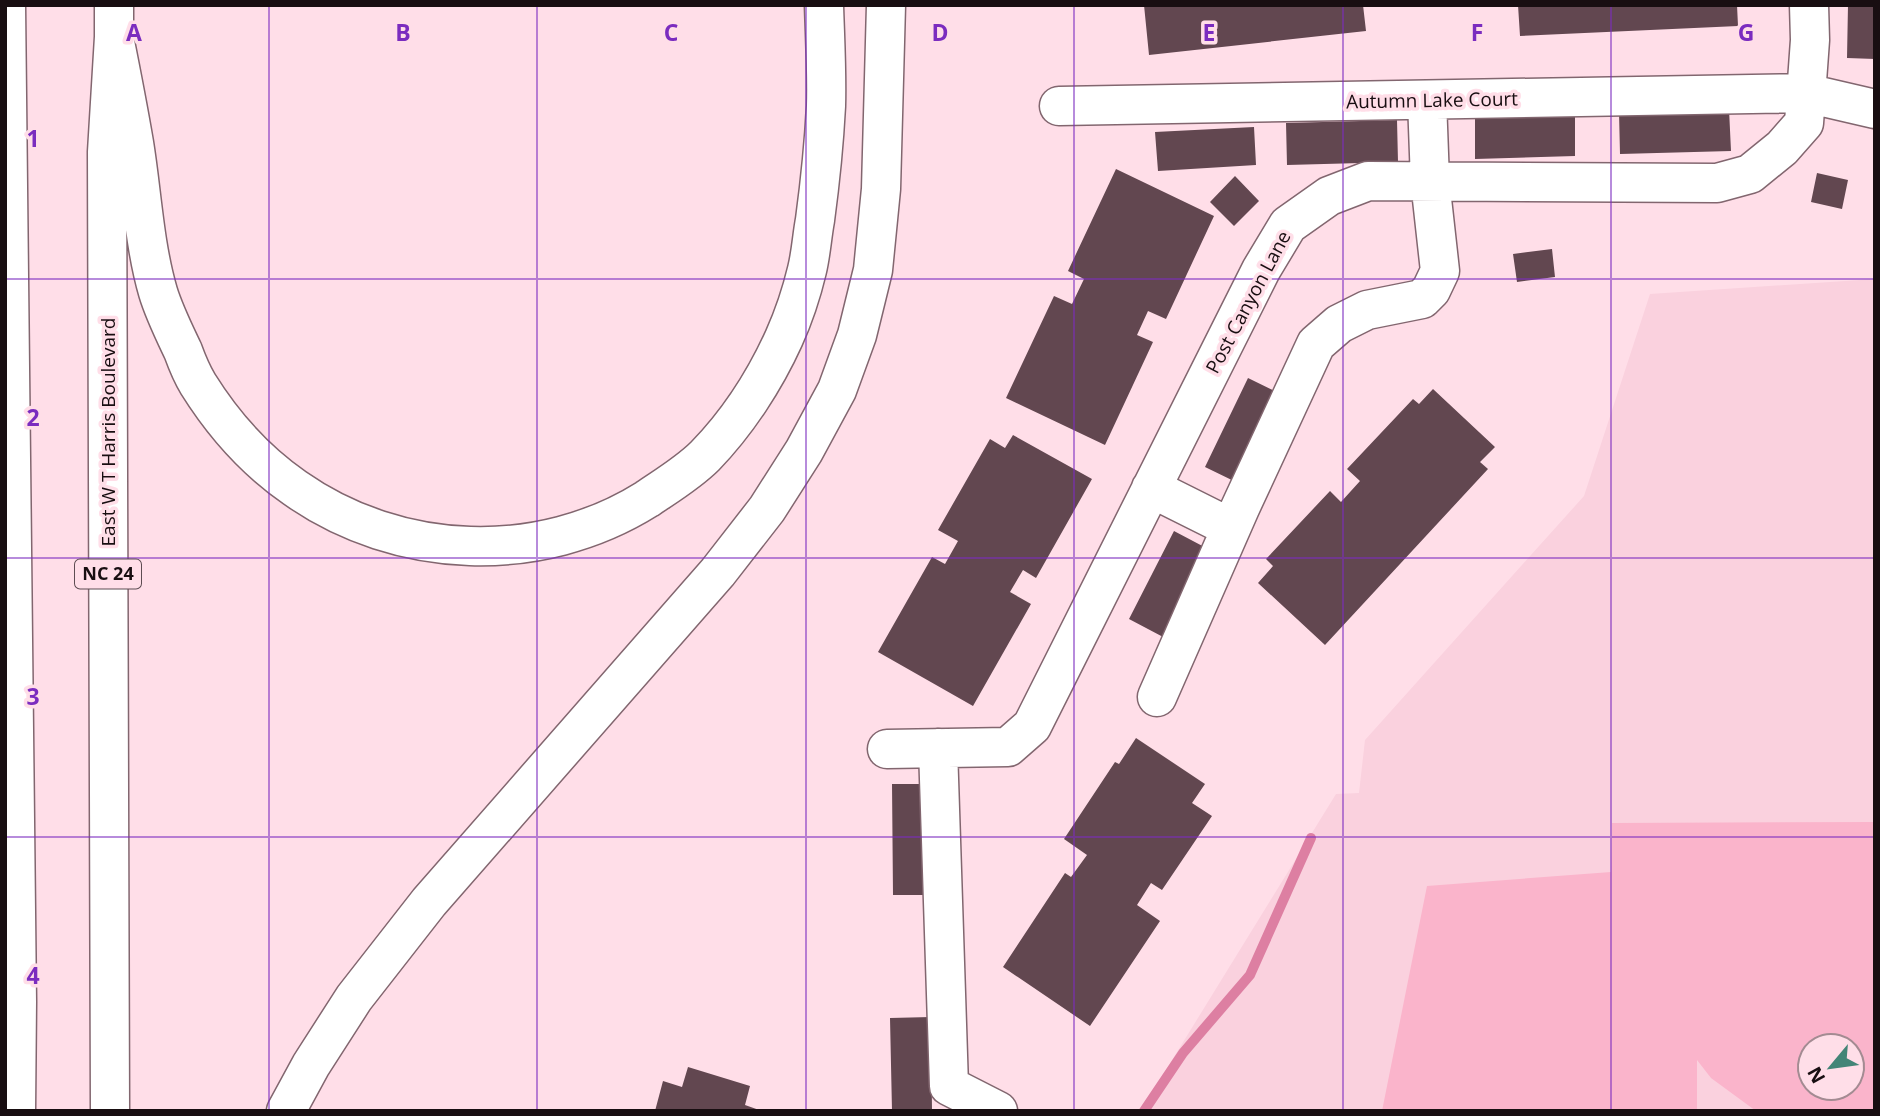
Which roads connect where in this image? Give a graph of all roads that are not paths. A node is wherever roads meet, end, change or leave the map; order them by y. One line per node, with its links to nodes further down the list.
1 (6, 5): 16 (main road)
2 (824, 5): 5 (main road)
3 (886, 5): 18 (main road)
4 (1809, 5): 6 (main road, Post Canyon Lane)
5 (114, 21): 17 (main road, East W T Harris Boulevard / NC 24)
6 (1806, 93): 7 (main road, Autumn Lake Court); 9 (main road, Autumn Lake Court); 10 (main road, Post Canyon Lane)
7 (1427, 100): 8 (main road, Autumn Lake Court); 10 (main road)
8 (1059, 106)
9 (1875, 109)
10 (1430, 181): 11 (main road, Post Canyon Lane); 12 (main road)
11 (1152, 488): 12 (main road); 14 (main road, Post Canyon Lane)
12 (1231, 528): 13 (main road)
13 (1157, 697)
14 (938, 748): 15 (main road, Post Canyon Lane); 19 (main road)
15 (887, 750)
16 (16, 1111)
17 (110, 1111)
18 (286, 1111)
19 (998, 1111)

